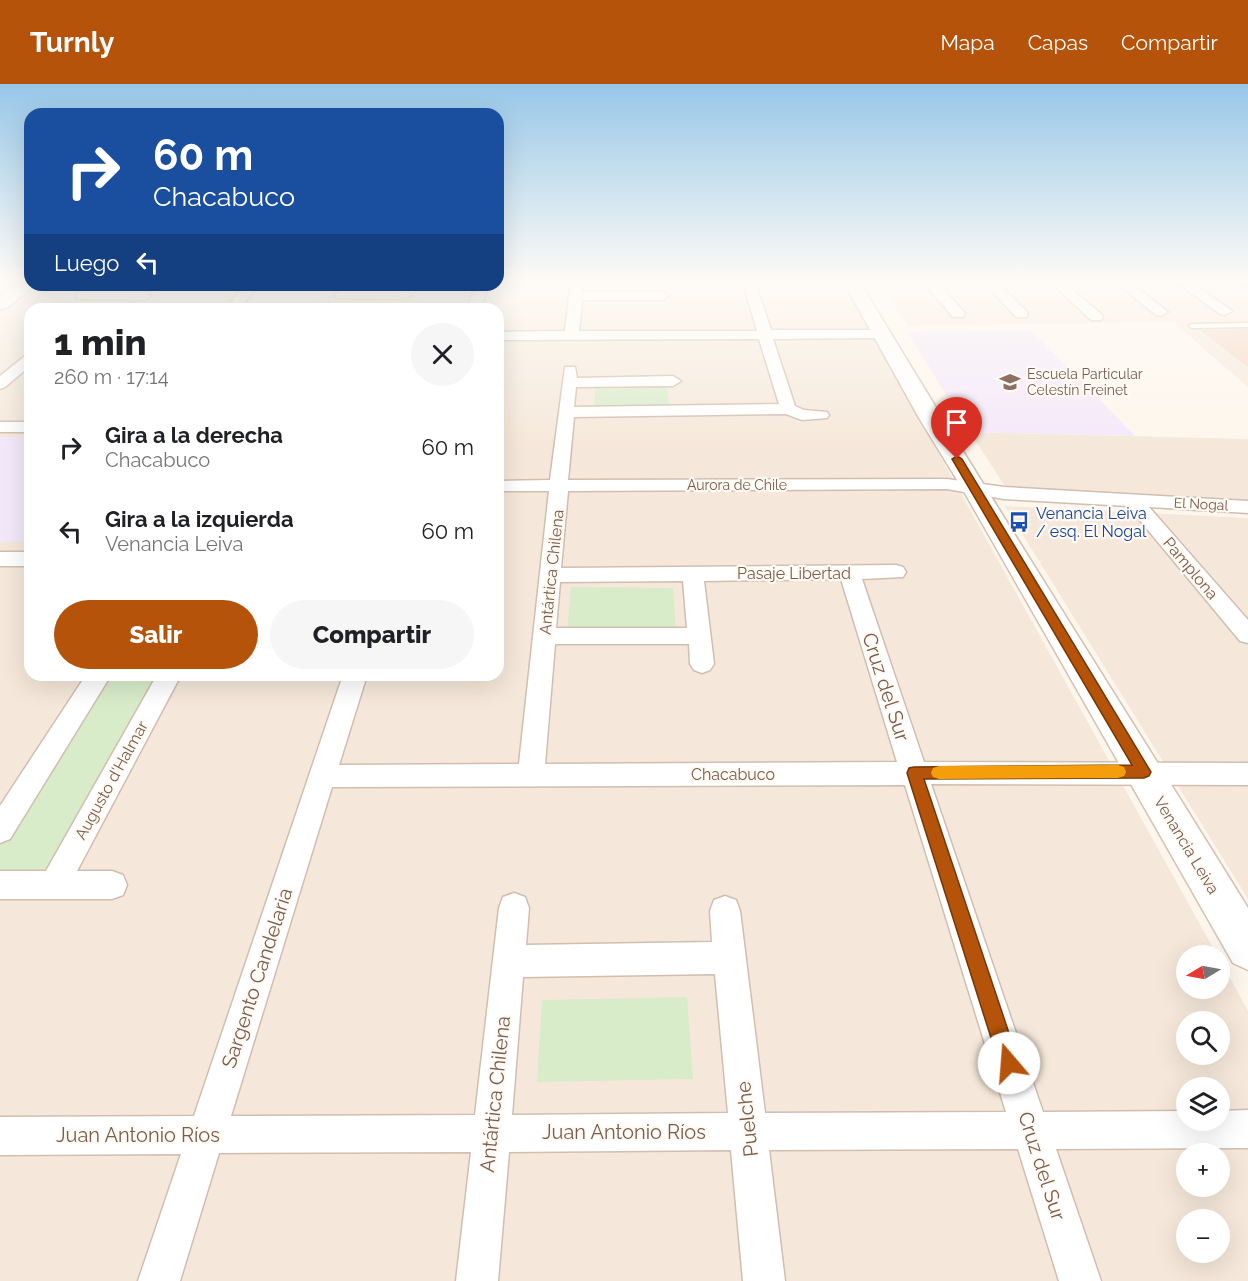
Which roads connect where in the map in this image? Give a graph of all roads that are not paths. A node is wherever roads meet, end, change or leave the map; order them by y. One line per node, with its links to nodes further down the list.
1 (882, 334): 16 (street, Venancia Leiva)
2 (572, 335): 3 (street); 5 (street)
3 (765, 335): 4 (street); 8 (street)
4 (781, 335)
5 (504, 336)
6 (22, 372): 7 (street)
7 (0, 384)
8 (788, 409): 9 (street); 11 (street)
9 (676, 411): 10 (street); 10 (street, Antártica Chilena)
10 (566, 412): 14 (street, Antártica Chilena)
11 (821, 415)
12 (0, 427): 13 (street)
13 (24, 427)
14 (559, 485): 15 (street, Aurora de Chile); 16 (street, Aurora de Chile); 22 (street, Antártica Chilena)
15 (504, 486)
16 (975, 488): 17 (street, El Nogal); 32 (street, Venancia Leiva)
17 (1133, 500): 18 (street, El Nogal); 25 (street, Pamplona)
18 (1248, 507)
19 (15, 559): 24 (street)
20 (896, 572): 21 (street, Pasaje Libertad)
21 (849, 573): 23 (street, Pasaje Libertad); 33 (street, Cruz del Sur)
22 (550, 574): 23 (street, Pasaje Libertad); 26 (street, Antártica Chilena)
23 (693, 574): 27 (street)
24 (0, 578)
25 (1248, 635)
26 (544, 636): 27 (street); 35 (street, Antártica Chilena)
27 (699, 636): 28 (street)
28 (702, 664)
29 (95, 681): 37 (street)
30 (166, 681): 39 (street, Augusto d'Halmar)
31 (354, 681): 36 (street, Sargento Candelaria)
32 (1144, 772): 33 (street, Chacabuco); 34 (street, Chacabuco); 43 (street, Venancia Leiva)
33 (914, 773): 35 (street, Chacabuco); 47 (street, Cruz del Sur)
34 (1248, 774)
35 (531, 775): 36 (street, Chacabuco)
36 (322, 776): 50 (street, Sargento Candelaria)
37 (0, 830)
38 (0, 885): 39 (street)
39 (54, 885): 40 (street)
40 (112, 885)
41 (514, 908): 45 (street, Antártica Chilena)
42 (725, 911): 44 (street, Puelche)
43 (1248, 948)
44 (730, 957): 45 (street); 48 (street, Puelche)
45 (509, 961): 49 (street, Antártica Chilena)
46 (1248, 1129): 47 (street, Juan Antonio Ríos)
47 (1031, 1130): 48 (street, Juan Antonio Ríos); 55 (street, Cruz del Sur)
48 (748, 1132): 49 (street, Juan Antonio Ríos); 54 (street, Puelche)
49 (491, 1133): 50 (street, Juan Antonio Ríos); 53 (street, Antártica Chilena)
50 (206, 1135): 51 (street, Juan Antonio Ríos); 52 (street, Sargento Candelaria)
51 (0, 1136)
52 (159, 1281)
53 (477, 1281)
54 (764, 1281)
55 (1080, 1281)

